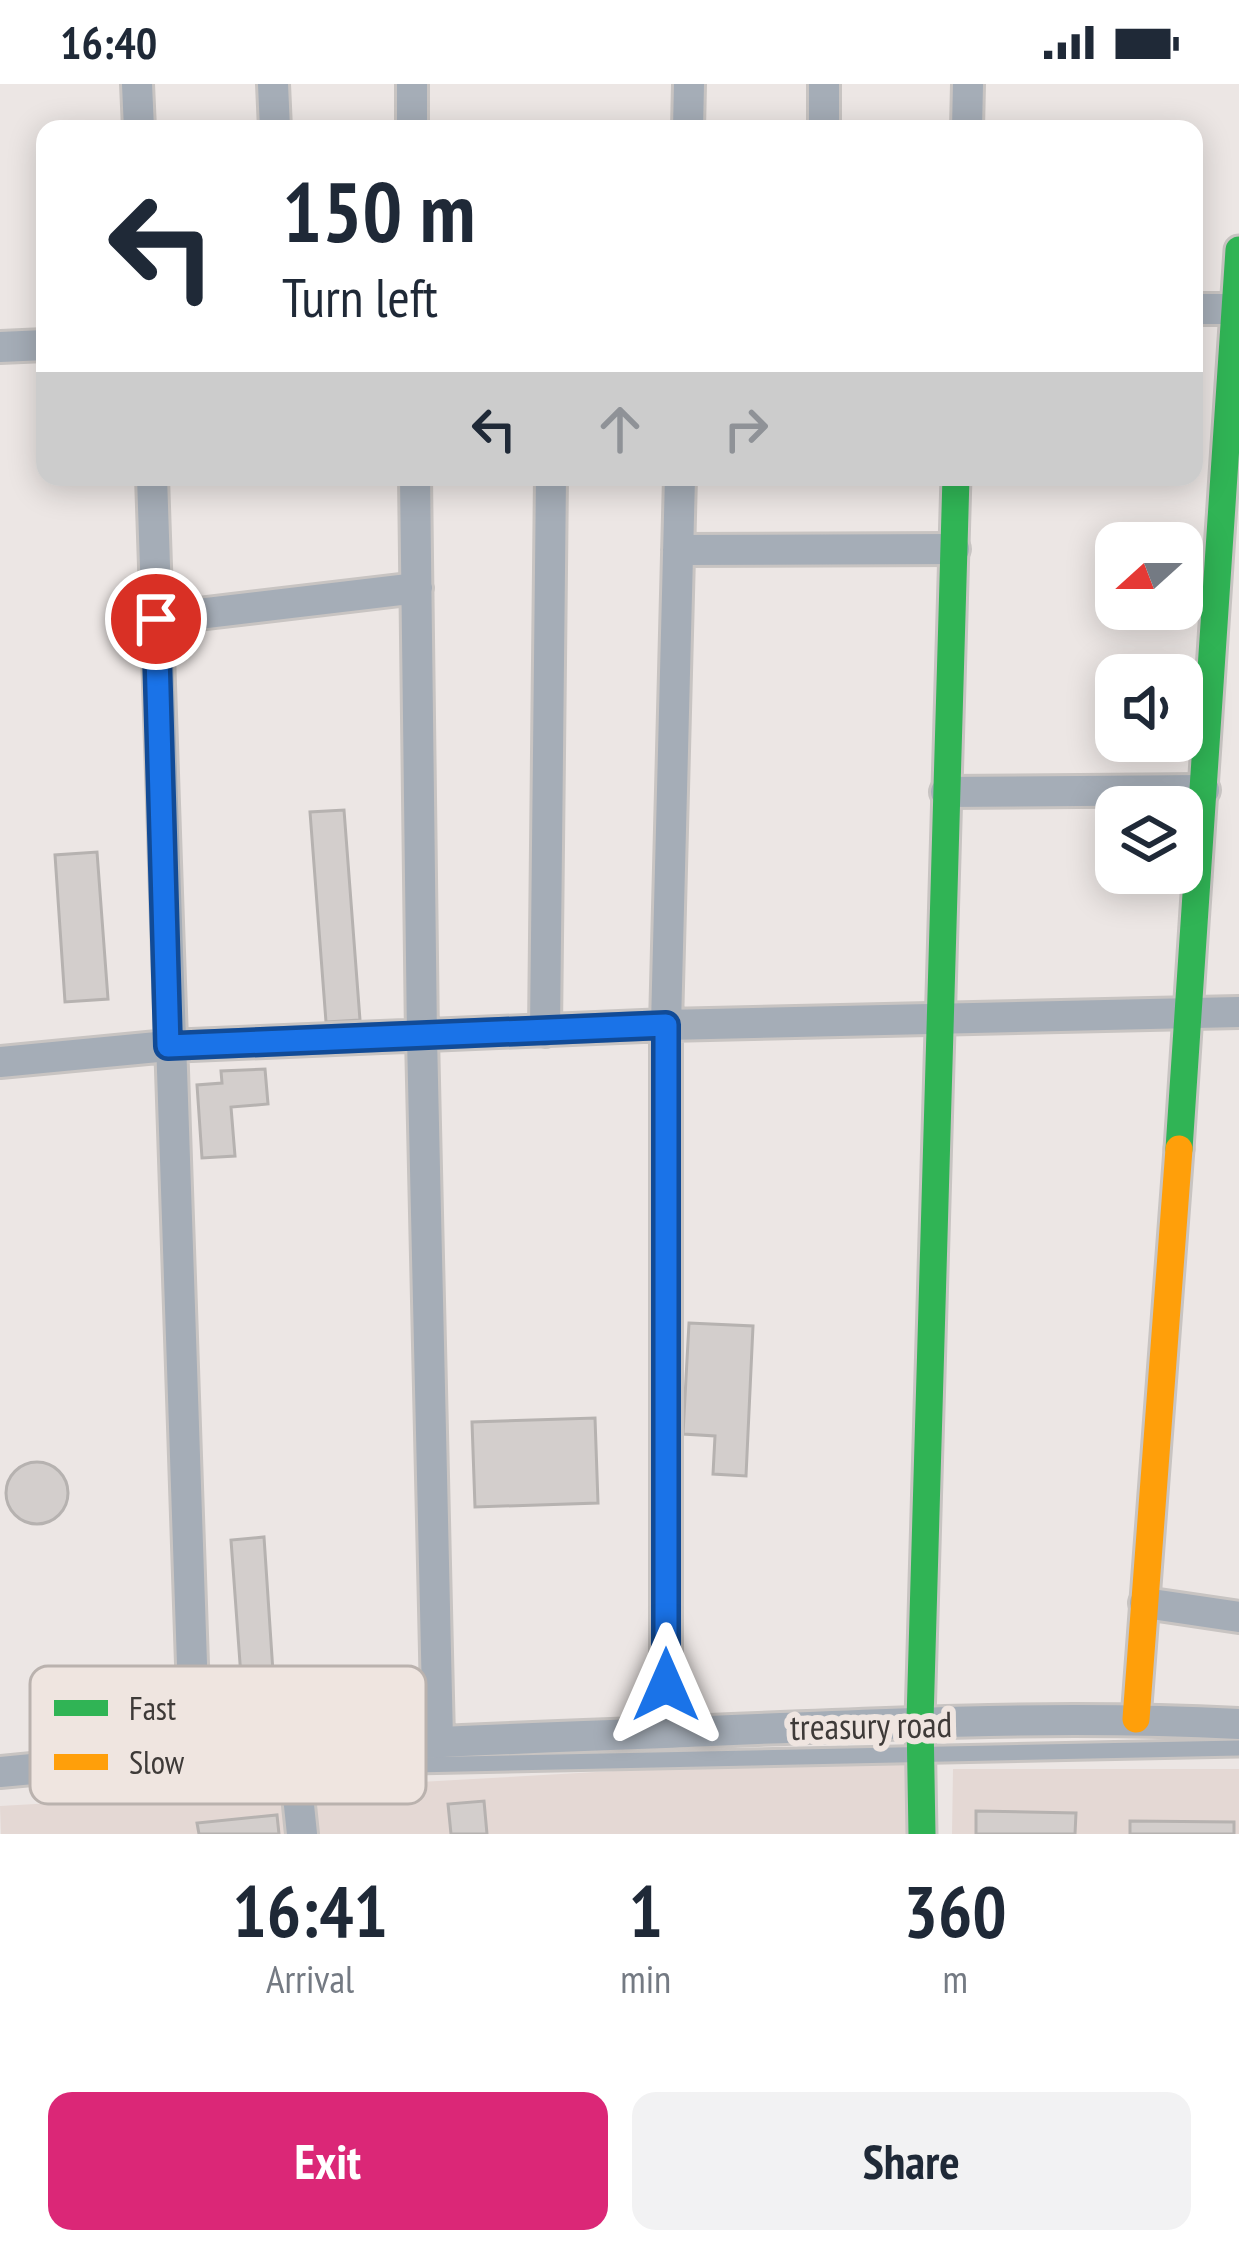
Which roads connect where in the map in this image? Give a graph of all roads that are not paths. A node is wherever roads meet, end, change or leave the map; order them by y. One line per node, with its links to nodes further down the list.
1 (137, 84): 7 (street)
2 (273, 84): 8 (street)
3 (412, 84): 9 (street)
4 (689, 84): 10 (street)
5 (824, 84): 11 (street)
6 (968, 84): 12 (street)
7 (139, 120)
8 (275, 120)
9 (412, 120)
10 (688, 120)
11 (824, 120)
12 (967, 120)
13 (1239, 250): 15 (street)
14 (1203, 309): 15 (street)
15 (1235, 309): 27 (street)
16 (36, 345): 17 (street)
17 (0, 347)
18 (152, 486): 26 (street)
19 (415, 486): 25 (street)
20 (551, 486): 33 (street)
21 (680, 486): 24 (street)
22 (956, 486): 23 (street)
23 (954, 549): 24 (street); 28 (street)
24 (678, 550): 32 (street)
25 (417, 588): 26 (street); 34 (street)
26 (156, 619): 35 (street)
27 (1204, 790): 28 (street); 29 (street)
28 (946, 792): 31 (street)
29 (1190, 1012): 30 (street); 31 (street); 37 (street)
30 (1239, 1012)
31 (939, 1016): 32 (street); 41 (street)
32 (666, 1025): 33 (street); 43 (street)
33 (545, 1031): 34 (street)
34 (422, 1037): 35 (street); 44 (street)
35 (168, 1046): 36 (street); 39 (street)
36 (0, 1061)
37 (1144, 1603): 38 (street); 40 (street)
38 (1239, 1617)
39 (192, 1666)
40 (1136, 1719): 41 (street); 42 (street)
41 (920, 1720): 43 (street); 47 (street)
42 (1239, 1724)
43 (666, 1732): 44 (street)
44 (438, 1740): 45 (street)
45 (426, 1742)
46 (1239, 1748): 47 (lane, treasury road)
47 (920, 1754): 48 (lane, treasury road); 54 (street)
48 (426, 1757)
49 (30, 1769): 51 (street)
50 (30, 1771): 51 (lane, treasury road)
51 (0, 1772)
52 (299, 1804): 53 (street)
53 (302, 1834)
54 (922, 1834)

